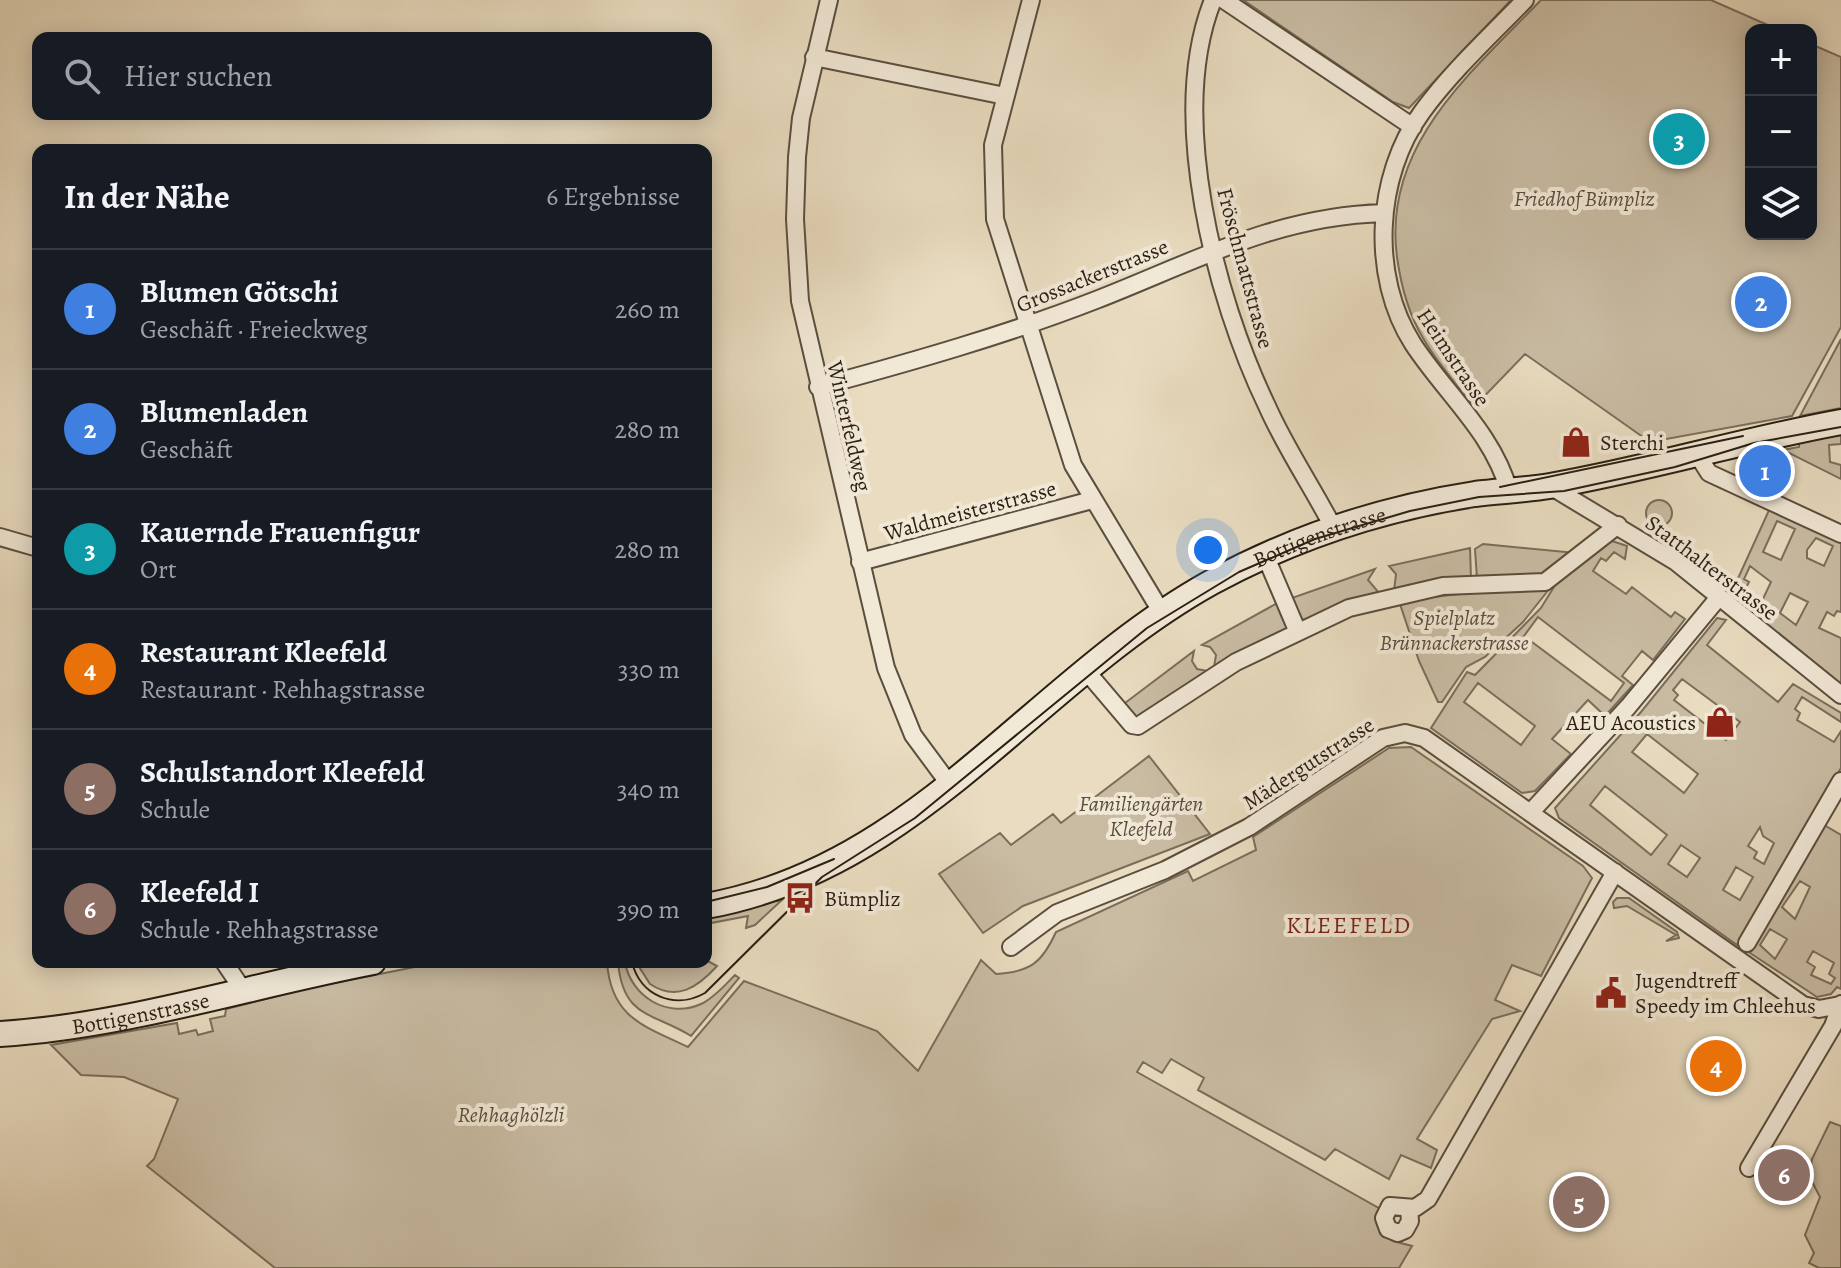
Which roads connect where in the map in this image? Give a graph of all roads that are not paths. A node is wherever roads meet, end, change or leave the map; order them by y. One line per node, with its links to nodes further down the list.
1 (829, 0): 6 (street, Winterfeldweg)
2 (1031, 0): 7 (street, Waldmeisterstrasse)
3 (1213, 0): 10 (street, Fröschmattstrasse)
4 (1224, 0): 8 (street)
5 (1525, 0): 8 (street, Heimstrasse)
6 (814, 57): 7 (street); 12 (street, Winterfeldweg)
7 (1005, 96): 11 (street, Waldmeisterstrasse)
8 (1413, 127): 9 (street, Heimstrasse)
9 (1384, 213): 10 (street, Grossackerstrasse); 16 (street, Heimstrasse)
10 (1214, 249): 11 (street, Grossackerstrasse); 19 (street, Fröschmattstrasse)
11 (1027, 326): 12 (street, Grossackerstrasse); 17 (street, Waldmeisterstrasse)
12 (818, 387): 24 (street, Winterfeldweg)
13 (1841, 422): 14 (street, Bottigenstrasse)
14 (1697, 454): 15 (street, Bottigenstrasse); 20 (street)
15 (1550, 486): 16 (street, Bottigenstrasse); 18 (street, Statthalterstrasse)
16 (1509, 491): 19 (street, Bottigenstrasse)
17 (1092, 500): 24 (street, Waldmeisterstrasse); 26 (street, Waldmeisterstrasse)
18 (1618, 525): 25 (street, Statthalterstrasse); 27 (street)
19 (1334, 529): 23 (street, Bottigenstrasse)
20 (1841, 534)
21 (0, 537): 22 (street)
22 (32, 546)
23 (1265, 555): 26 (street, Bottigenstrasse); 27 (street)
24 (860, 562): 31 (street, Winterfeldweg)
25 (1719, 597): 29 (street, Statthalterstrasse); 32 (street)
26 (1162, 613): 28 (street, Bottigenstrasse)
27 (1297, 630): 28 (street)
28 (1087, 672): 31 (street, Bottigenstrasse)
29 (1841, 695)
30 (1841, 781): 35 (street)
31 (950, 785): 34 (street, Bottigenstrasse)
32 (1530, 813): 33 (street, Mädergutstrasse); 36 (street, Mädergutstrasse)
33 (1615, 872): 40 (street, Mädergutstrasse); 43 (street)
34 (712, 905)
35 (1747, 943)
36 (1011, 947)
37 (228, 968): 39 (street)
38 (345, 968): 39 (street, Bottigenstrasse)
39 (243, 990): 41 (street, Bottigenstrasse)
40 (1841, 1005): 42 (street)
41 (0, 1034)
42 (1749, 1168)
43 (1409, 1209)

